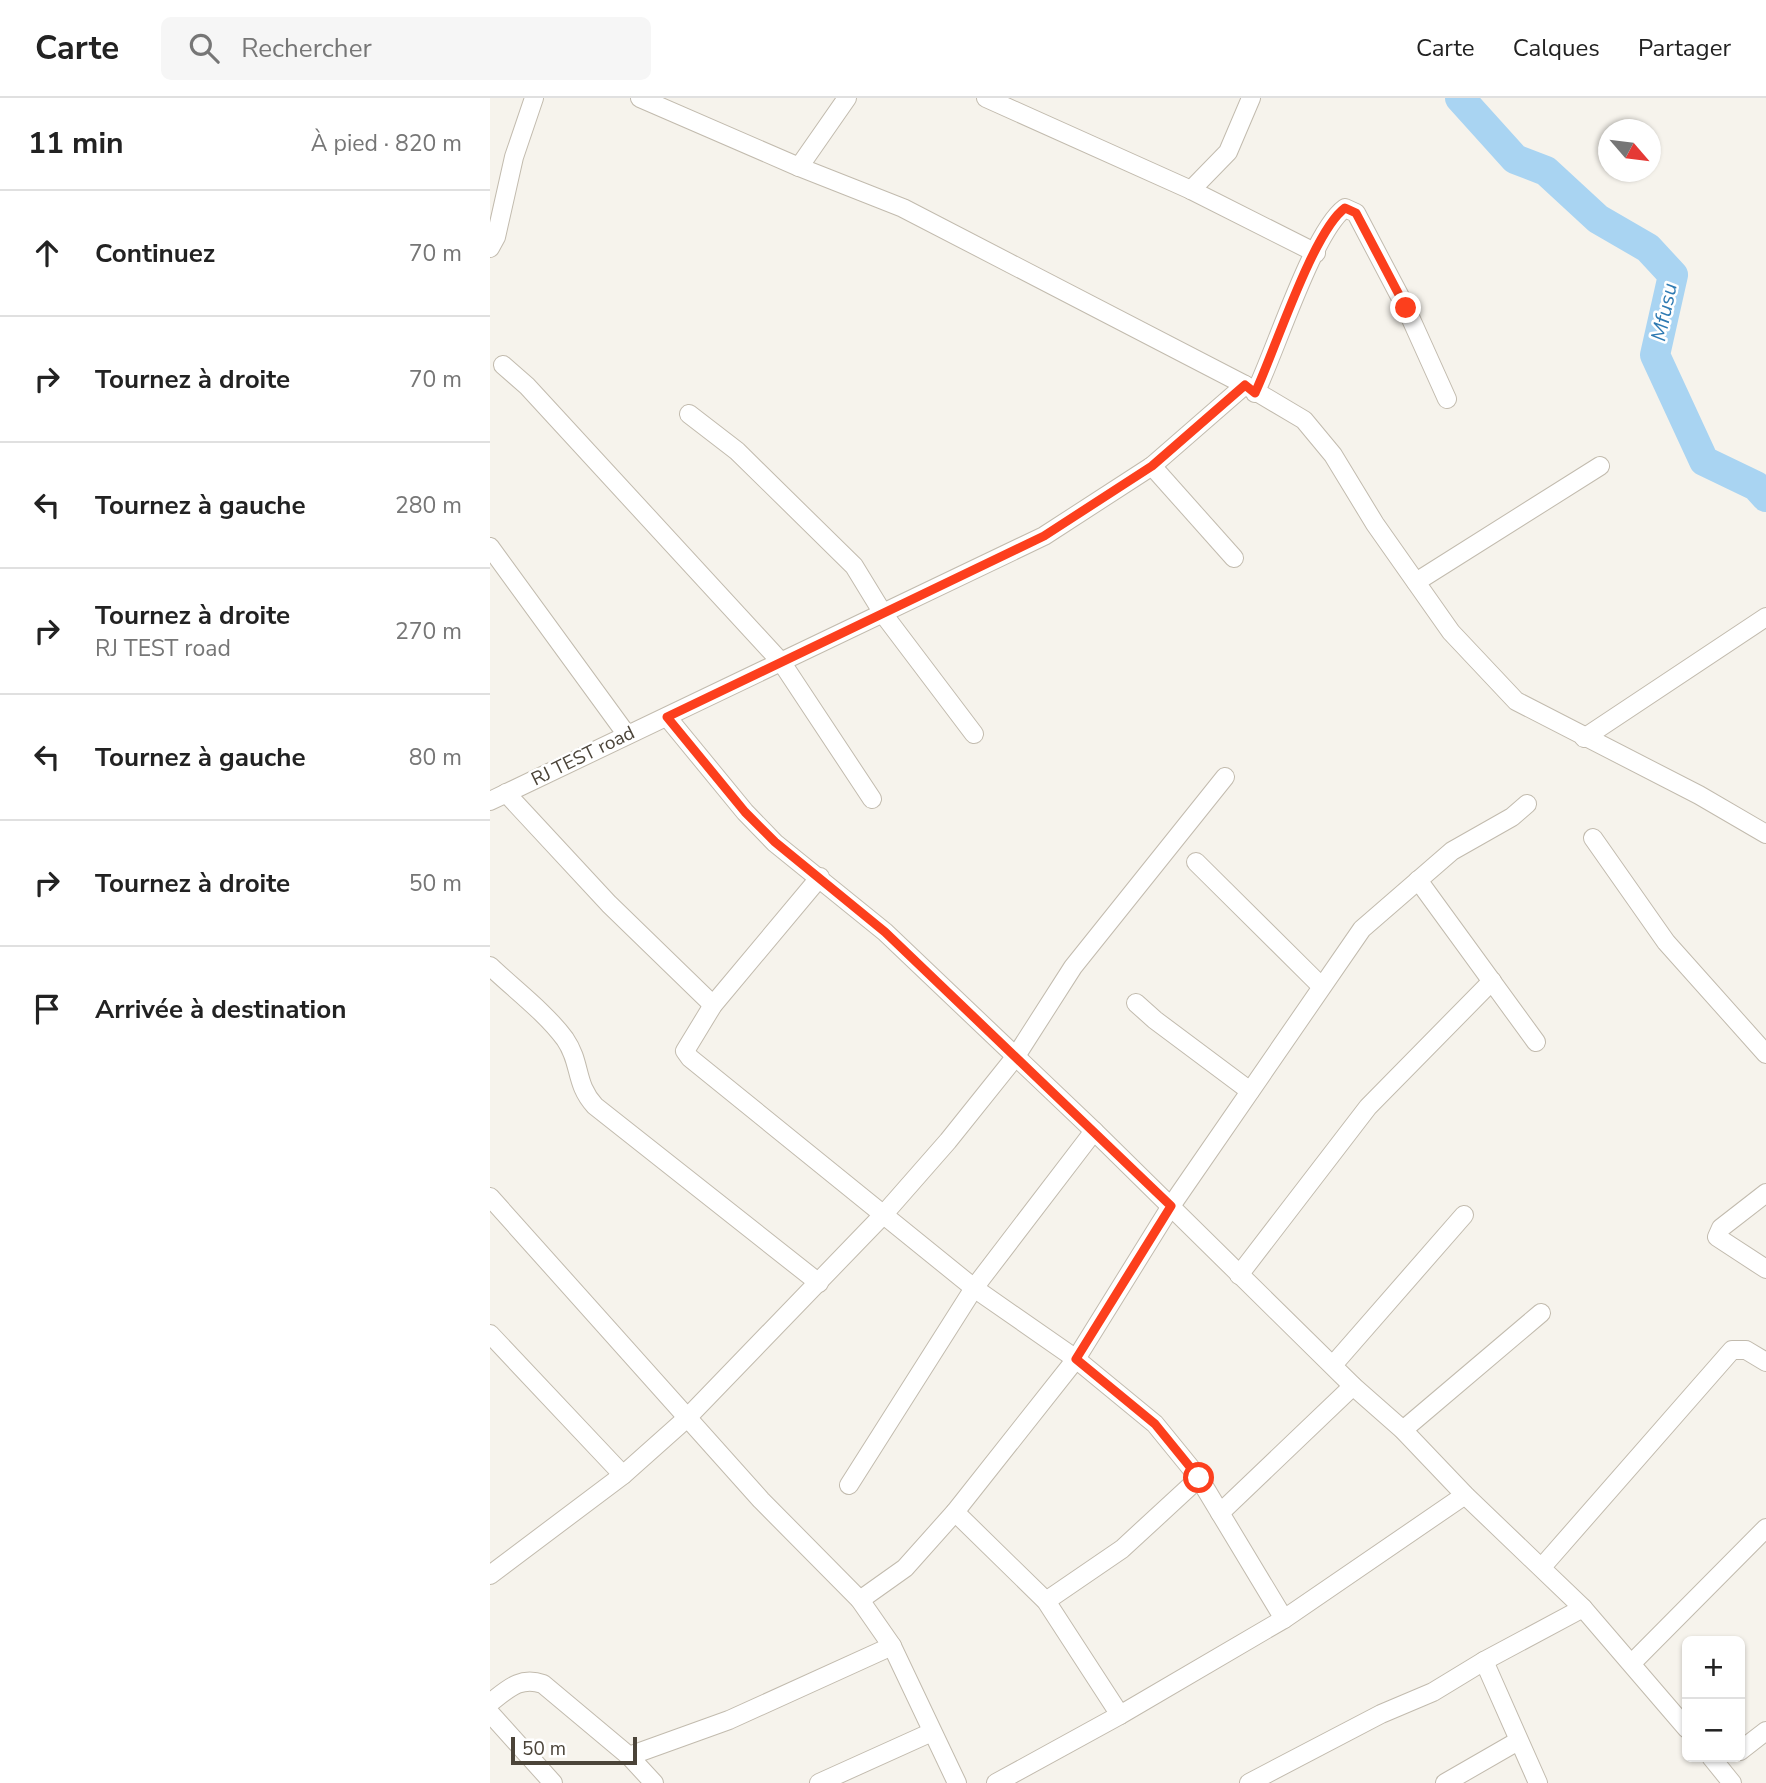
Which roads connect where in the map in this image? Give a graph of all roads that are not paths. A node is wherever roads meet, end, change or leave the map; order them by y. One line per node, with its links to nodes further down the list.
1 (534, 98): 8 (street)
2 (640, 98): 6 (street)
3 (847, 98): 6 (street)
4 (986, 98): 7 (street)
5 (1251, 98): 7 (street)
6 (799, 167): 11 (street)
7 (1191, 190): 9 (street)
8 (490, 248)
9 (1317, 253): 11 (street); 12 (street)
10 (503, 365): 21 (street)
11 (1250, 389): 14 (street, RJ TEST road); 18 (street)
12 (1447, 399)
13 (689, 414): 19 (street)
14 (1152, 466): 17 (street); 19 (street, RJ TEST road)
15 (1600, 466): 18 (street)
16 (490, 547): 24 (street)
17 (1234, 558)
18 (1416, 582): 25 (street)
19 (884, 615): 21 (street, RJ TEST road); 23 (street)
20 (1766, 617): 25 (street)
21 (782, 663): 22 (street, RJ TEST road); 28 (street)
22 (667, 717): 24 (street, RJ TEST road); 33 (street)
23 (974, 734)
24 (627, 735): 27 (street, RJ TEST road)
25 (1584, 738): 30 (street)
26 (1225, 777): 42 (street)
27 (498, 797): 39 (street)
28 (872, 799)
29 (1527, 804): 34 (street)
30 (1766, 834)
31 (1593, 838): 41 (street)
32 (1196, 862): 37 (street)
33 (820, 877): 39 (street); 42 (street)
34 (1418, 880): 36 (street); 37 (street)
35 (490, 966): 52 (street)
36 (1492, 981): 40 (street); 51 (street)
37 (1321, 986): 43 (street)
38 (1136, 1003): 43 (street)
39 (713, 1005): 48 (street)
40 (1536, 1042)
41 (1766, 1054)
42 (1016, 1056): 44 (street); 48 (street)
43 (1250, 1091): 47 (street)
44 (1094, 1131): 47 (street); 53 (street)
45 (1766, 1193): 50 (street)
46 (490, 1197): 60 (street)
47 (1171, 1206): 51 (street); 56 (street)
48 (884, 1214): 52 (street); 53 (street)
49 (1464, 1215): 58 (street)
50 (1766, 1269)
51 (1239, 1275): 58 (street)
52 (819, 1283): 60 (street)
53 (974, 1288): 56 (street); 64 (street)
54 (1541, 1313): 61 (street)
55 (490, 1334): 62 (street)
56 (1076, 1359): 63 (street); 66 (street)
57 (1766, 1362): 69 (street)
58 (1333, 1366): 59 (street)
59 (1353, 1386): 61 (street); 67 (street)
60 (688, 1418): 62 (street); 71 (street)
61 (1404, 1430): 65 (street)
62 (624, 1475): 70 (street)
63 (1199, 1478): 67 (street); 72 (street)
64 (849, 1485)
65 (1465, 1495): 69 (street); 74 (street)
66 (956, 1512): 71 (street); 72 (street)
67 (1220, 1513): 74 (street)
68 (1766, 1528): 77 (street)
69 (1542, 1567): 73 (street)
70 (490, 1575)
71 (860, 1600): 75 (street)
72 (1046, 1601): 80 (street)
73 (1583, 1608): 76 (street); 77 (street)
74 (1284, 1619): 80 (street)
75 (892, 1646): 83 (street); 86 (street)
76 (1484, 1661): 84 (street); 93 (street)
77 (1632, 1663): 81 (street)
78 (490, 1703): 86 (street)
79 (490, 1713): 88 (street)
80 (1120, 1716): 92 (street)
81 (1682, 1723)
82 (1766, 1731): 85 (street)
83 (932, 1732): 90 (street); 91 (street)
84 (1518, 1741): 94 (street); 95 (street)
85 (1745, 1747)
86 (629, 1756): 89 (street)
87 (1722, 1762): 96 (street)
88 (553, 1783)
89 (654, 1783)
90 (819, 1783)
91 (957, 1783)
92 (996, 1783)
93 (1250, 1783)
94 (1445, 1783)
95 (1538, 1783)
96 (1732, 1783)

